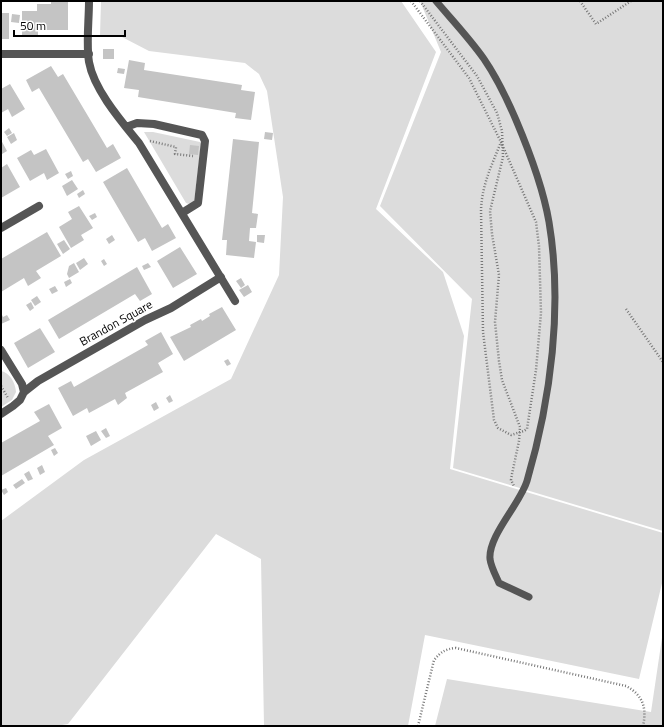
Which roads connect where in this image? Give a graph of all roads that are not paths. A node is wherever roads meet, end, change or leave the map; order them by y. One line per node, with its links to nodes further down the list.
1 (88, 1): 4 (street)
2 (436, 1): 15 (lane)
3 (1, 54): 4 (street)
4 (89, 54): 5 (street)
5 (126, 127): 7 (street); 7 (street)
6 (39, 206): 8 (street)
7 (182, 213): 9 (street)
8 (1, 228)
9 (221, 277): 10 (street); 13 (street, Brandon Square)
10 (235, 301)
11 (1, 350): 12 (street)
12 (4, 360): 13 (street)
13 (24, 392): 14 (street, Brandon Square)
14 (1, 414)
15 (529, 597)

